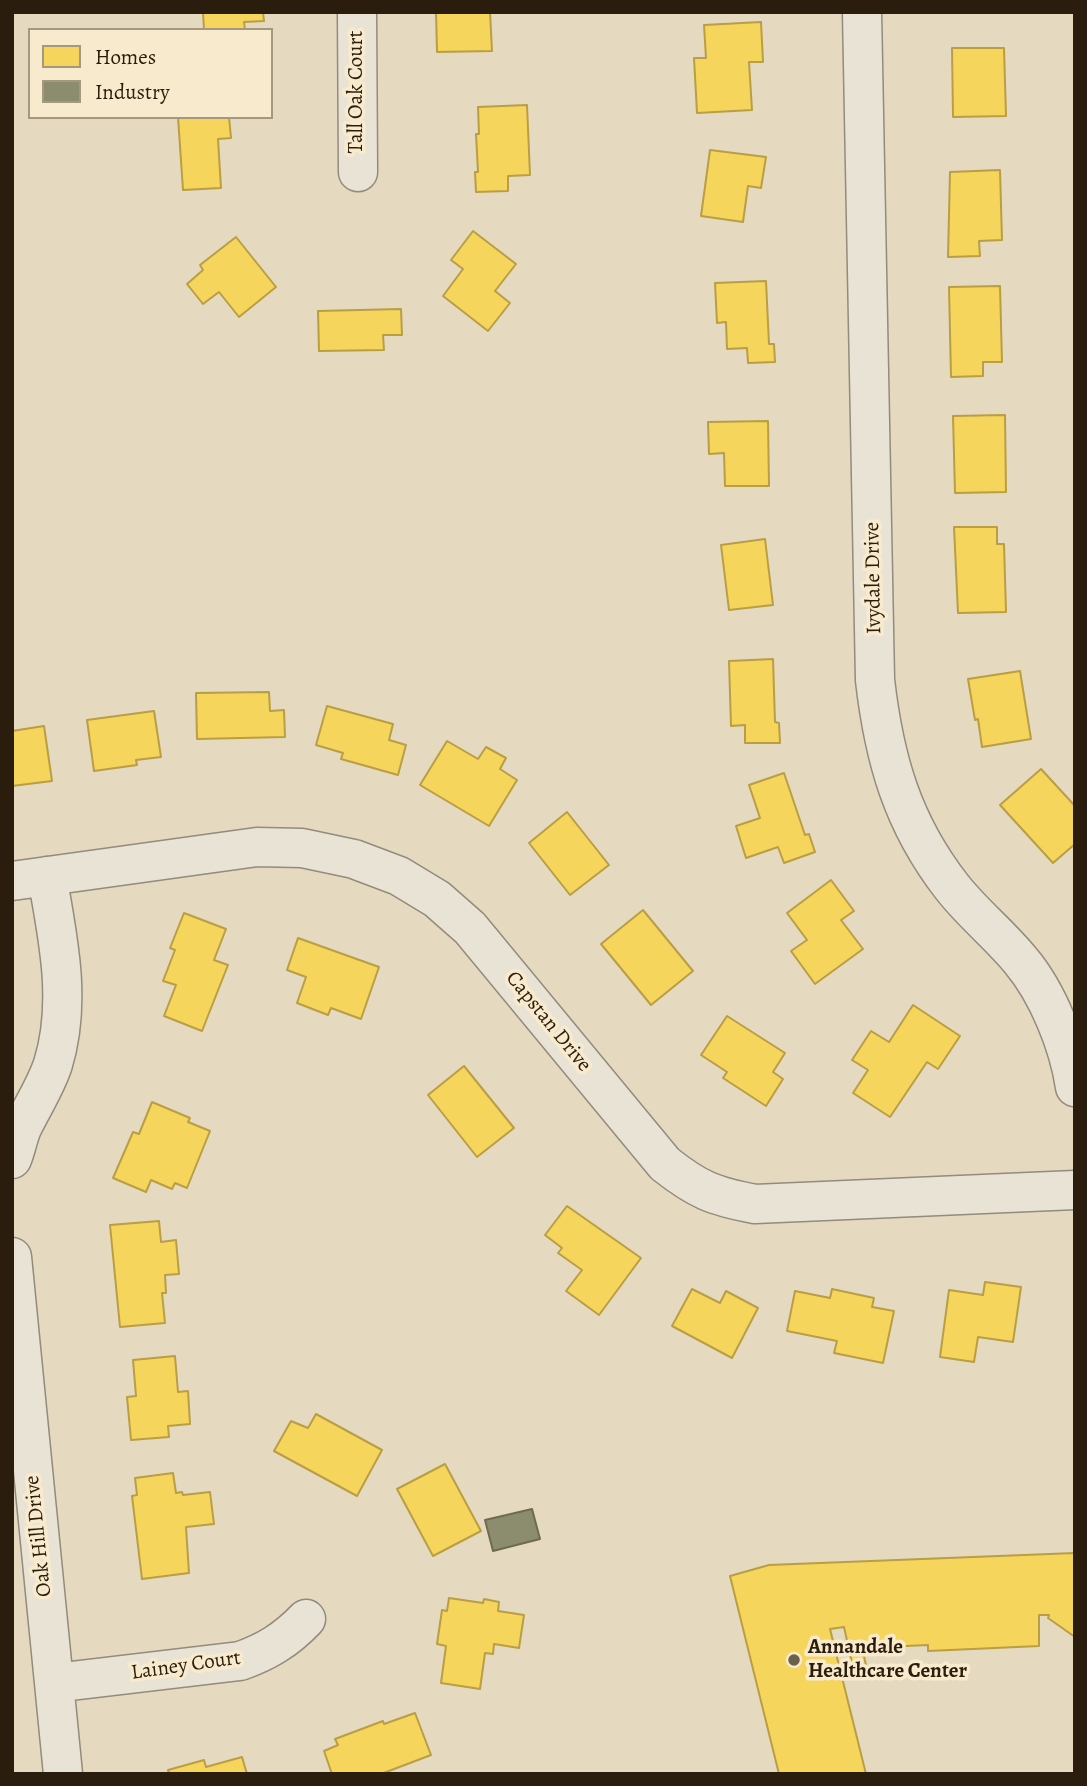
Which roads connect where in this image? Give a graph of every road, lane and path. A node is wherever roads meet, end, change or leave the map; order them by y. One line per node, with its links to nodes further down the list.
1 (357, 12): 3 (street, Tall Oak Court)
2 (862, 12): 5 (street, Ivydale Drive)
3 (358, 172)
4 (29, 878): 6 (street); 7 (street, Capstan Drive)
5 (1075, 1087)
6 (12, 1159)
7 (1075, 1190)
8 (12, 1257): 10 (street, Oak Hill Drive)
9 (306, 1619): 10 (street, Lainey Court)
10 (54, 1683): 11 (street, Oak Hill Drive)
11 (63, 1774)

